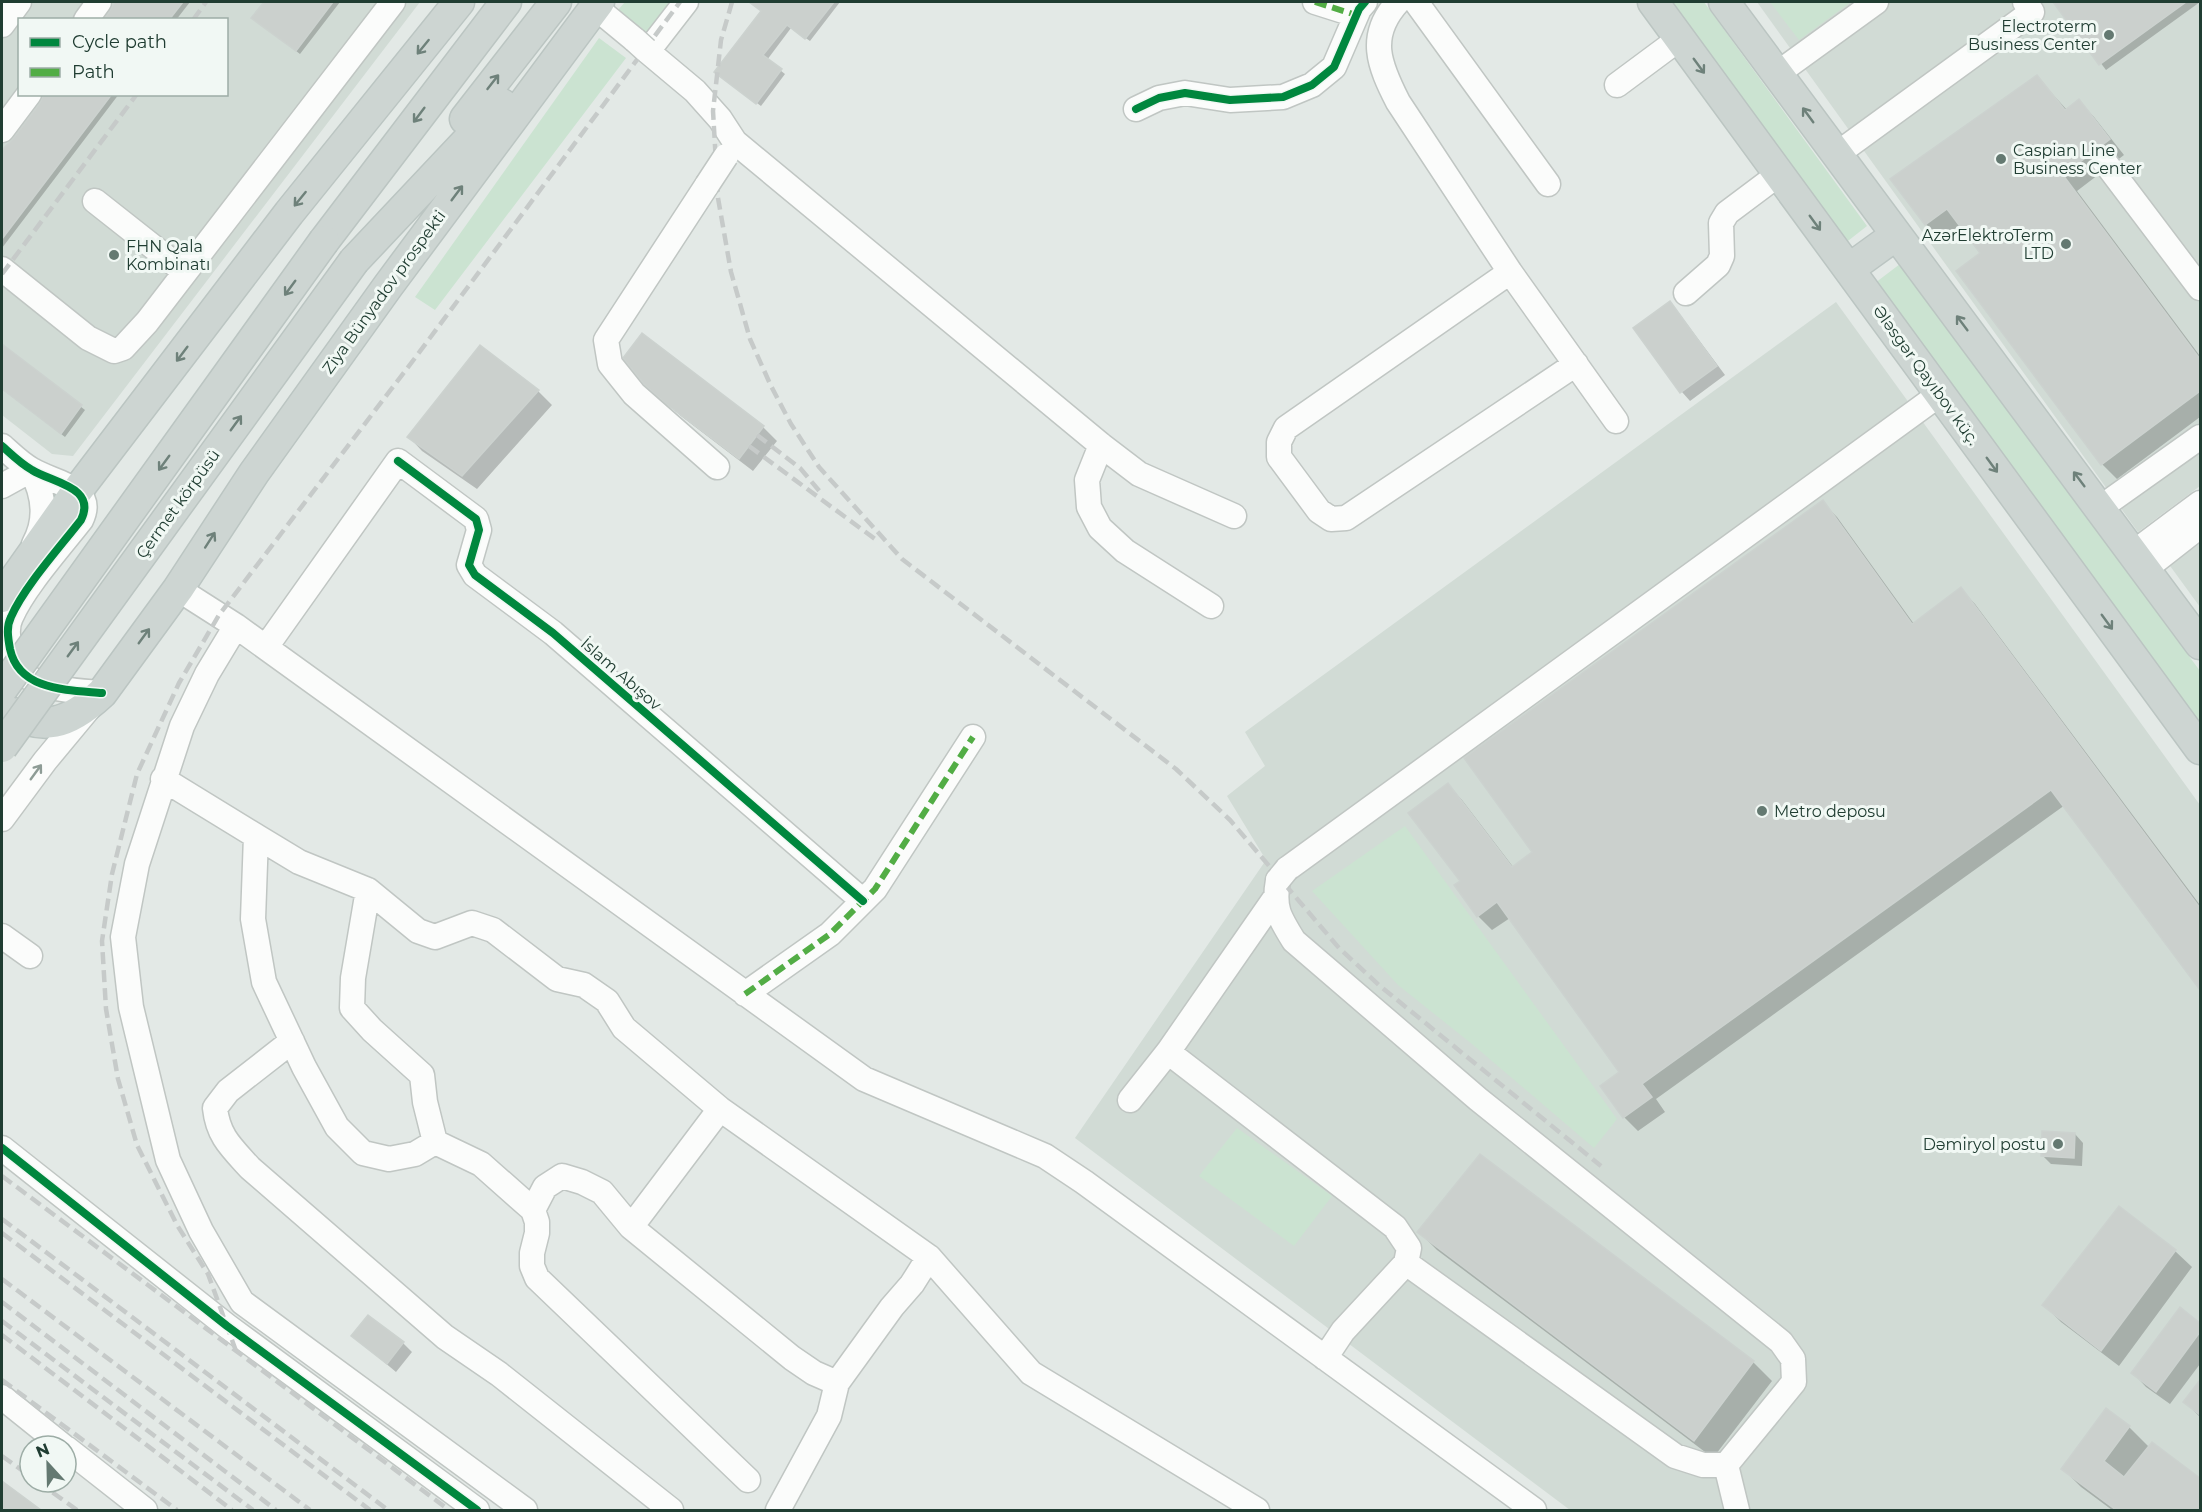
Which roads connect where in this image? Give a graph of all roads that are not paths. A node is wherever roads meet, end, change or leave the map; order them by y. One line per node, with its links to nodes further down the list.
1 (19, 2): 18 (street)
2 (99, 2): 17 (street)
3 (393, 2): 36 (street)
4 (459, 2): 49 (main road, one-way to 49)
5 (506, 2): 62 (main road, one-way to 62, bridge)
6 (556, 2): 33 (main road, one-way to 6)
7 (686, 2): 20 (street)
8 (1315, 2): 16 (street)
9 (1398, 2): 37 (street)
10 (1416, 2): 30 (street)
11 (1653, 2): 19 (main road, Ələsgər Qayıbov küç.)
12 (1724, 2): 21 (main road)
13 (1876, 2): 21 (street)
14 (2025, 2): 27 (street)
15 (597, 3): 20 (street); 33 (main road); 56 (main road, Ziya Bünyadov prospekti, one-way to 15)
16 (1360, 8): 24 (street)
17 (87, 18)
18 (2, 25)
19 (1679, 39): 22 (street); 29 (main road, Ələsgər Qayıbov küç., one-way to 29)
20 (643, 47): 26 (street)
21 (1778, 73): 27 (main road, one-way to 21)
22 (1617, 85)
23 (28, 96): 25 (street)
24 (1136, 109)
25 (2, 130)
26 (730, 149): 45 (street); 46 (street, bridge)
27 (1837, 154): 32 (main road)
28 (2104, 161): 38 (street)
29 (1779, 174): 35 (main road, Ələsgər Qayıbov küç., one-way to 35); 39 (street)
30 (1548, 184)
31 (95, 201): 36 (street)
32 (1896, 235): 35 (main road); 51 (main road, one-way to 32)
33 (354, 261): 66 (main road, Çermet körpüsü, one-way to 33, bridge)
34 (2, 269): 36 (street)
35 (1849, 269): 41 (main road, Ələsgər Qayıbov küç.)
36 (185, 272)
37 (1510, 272): 40 (street); 40 (street)
38 (2200, 288)
39 (1686, 293)
40 (1576, 364): 42 (street)
41 (1940, 394): 67 (main road, Ələsgər Qayıbov küç., one-way to 67); 71 (street)
42 (1617, 421)
43 (2200, 437): 51 (street)
44 (2, 446): 47 (street)
45 (1101, 446): 52 (street); 58 (street)
46 (717, 467)
47 (31, 470): 48 (street); 49 (street); 55 (street)
48 (2, 486)
49 (77, 491): 55 (main road); 63 (street)
50 (2200, 503): 54 (street)
51 (2100, 508): 54 (main road)
52 (1234, 516)
53 (2197, 537): 54 (street)
54 (2139, 561): 60 (main road)
55 (21, 567): 57 (main road)
56 (178, 589): 59 (street); 63 (main road, Ziya Bünyadov prospekti, one-way to 56)
57 (2, 597)
58 (1211, 606)
59 (236, 626): 61 (street); 68 (street)
60 (2200, 644)
61 (266, 647): 73 (street, İslam Abışov); 76 (street)
62 (2, 689)
63 (102, 693): 64 (main road, Ziya Bünyadov prospekti); 69 (street, one-way to 63)
64 (2, 707)
65 (973, 736): 73 (street)
66 (2, 747)
67 (2200, 749)
68 (163, 779): 70 (street); 87 (street)
69 (2, 819)
70 (256, 836): 72 (street); 77 (street)
71 (1280, 882): 78 (street); 94 (street)
72 (368, 890): 80 (street); 81 (street)
73 (863, 901): 76 (street)
74 (2, 936): 75 (street)
75 (30, 956)
76 (746, 994): 89 (street)
77 (292, 1041): 81 (street); 99 (street)
78 (1168, 1052): 79 (street); 86 (street)
79 (1130, 1100)
80 (720, 1109): 84 (street); 85 (street)
81 (435, 1142): 83 (street)
82 (2, 1149): 88 (street)
83 (533, 1210): 84 (street); 95 (street)
84 (631, 1227): 90 (street)
85 (929, 1257): 90 (street); 101 (street)
86 (1406, 1263): 89 (street); 94 (street)
87 (242, 1302): 88 (street); 98 (street)
88 (227, 1326): 97 (street)
89 (1324, 1358): 102 (street)
90 (837, 1383): 100 (street)
91 (2, 1397): 92 (street)
92 (49, 1434)
93 (78, 1457): 96 (street)
94 (1726, 1465): 103 (street)
95 (748, 1480)
96 (145, 1510)
97 (477, 1510)
98 (525, 1510)
99 (671, 1510)
100 (777, 1510)
101 (1257, 1510)
102 (1534, 1510)
103 (1737, 1510)

